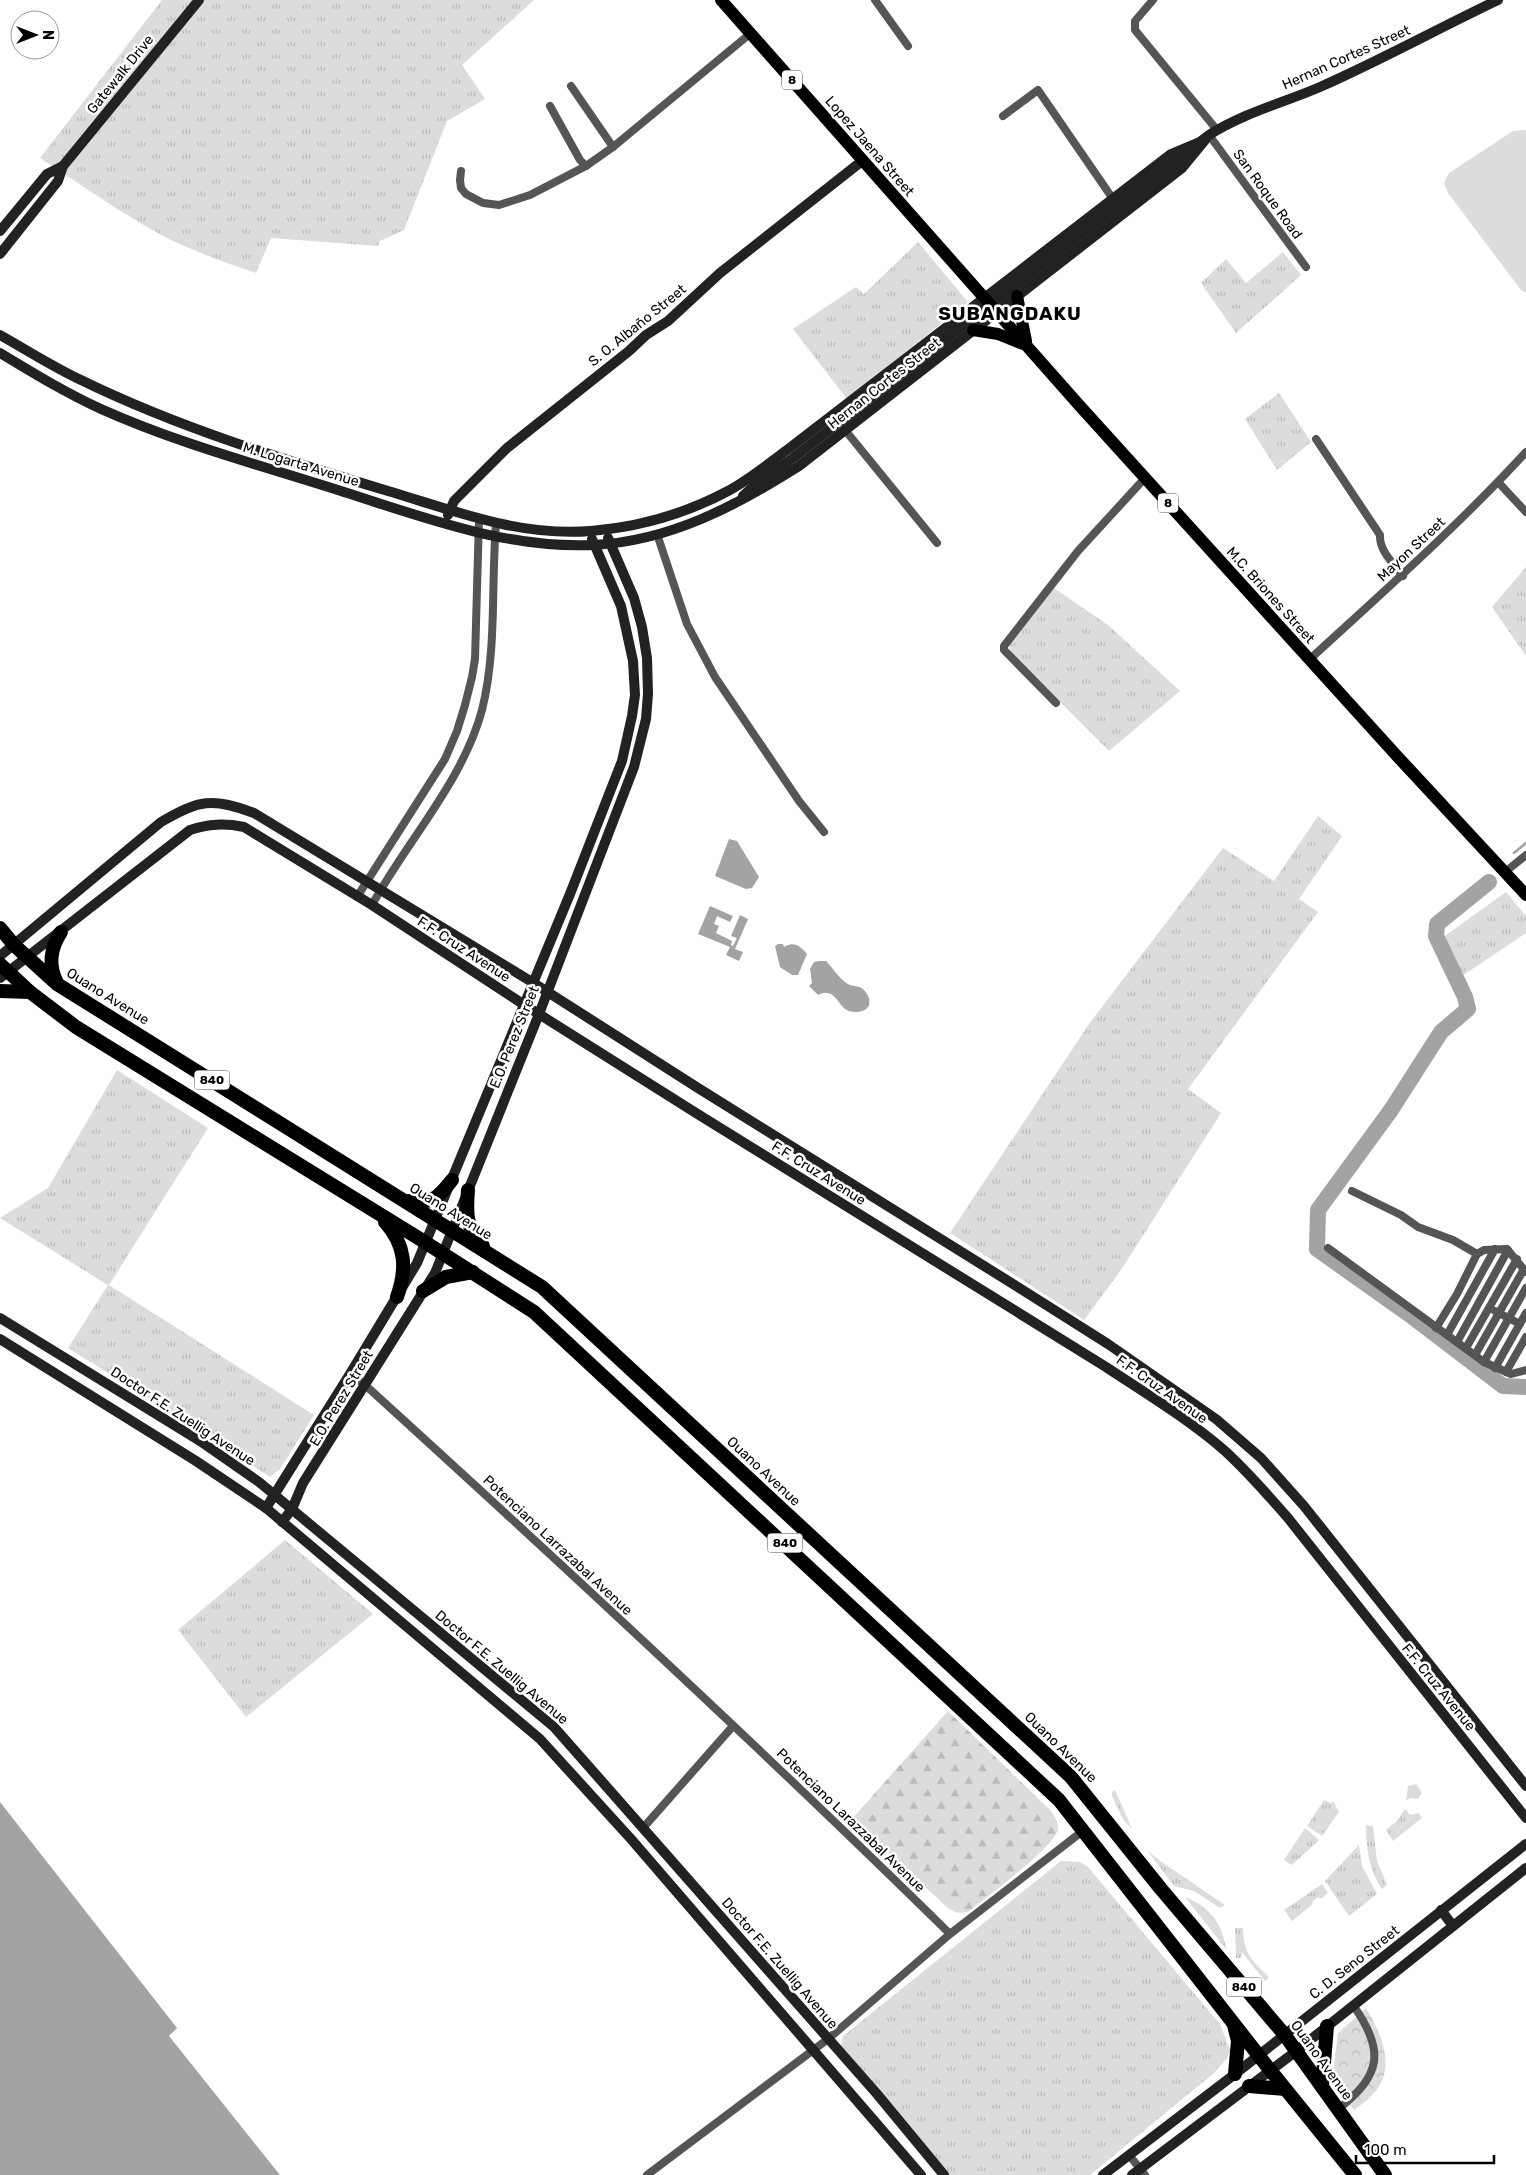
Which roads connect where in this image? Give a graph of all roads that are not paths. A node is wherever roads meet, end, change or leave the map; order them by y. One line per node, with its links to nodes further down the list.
1 (199, 0): 14 (street, Gatewalk Drive)
2 (721, 0): 6 (main road, Lopez Jaena Street / 8)
3 (875, 0): 7 (street)
4 (1153, 0): 11 (street, San Roque Road)
5 (1498, 0): 11 (street, Hernan Cortes Street)
6 (751, 33): 12 (street); 13 (main road, Lopez Jaena Street / 8)
7 (908, 46)
8 (572, 86): 12 (street)
9 (550, 106): 15 (street)
10 (1003, 116): 17 (street)
11 (1210, 135): 17 (street, Hernan Cortes Street); 20 (street, San Roque Road); 21 (street, Hernan Cortes Street); 35 (street, Hernan Cortes Street)
12 (613, 147): 15 (street)
13 (862, 161): 22 (main road, Lopez Jaena Street / 8); 38 (street, S. O. Albaño Street)
14 (63, 166): 18 (street, Gatewalk Drive); 19 (street, Gatewalk Drive)
15 (586, 166): 16 (street)
16 (461, 171)
17 (1113, 199): 22 (street, Hernan Cortes Street)
18 (0, 231)
19 (0, 254)
20 (1306, 268)
21 (1017, 296): 23 (street, Hernan Cortes Street); 26 (main road)
22 (984, 298): 23 (main road, Lopez Jaena Street / 8); 36 (street, Hernan Cortes Street)
23 (997, 312): 24 (street, Hernan Cortes Street); 26 (main road, M.C. Briones Street / 8)
24 (973, 330): 26 (main road); 30 (street, Hernan Cortes Street)
25 (0, 335): 28 (street, M. Logarta Avenue)
26 (1028, 346): 33 (main road, M.C. Briones Street / 8)
27 (0, 353): 29 (street, M. Logarta Avenue)
28 (82, 381): 29 (street); 38 (street, M. Logarta Avenue)
29 (74, 396): 41 (street, M. Logarta Avenue)
30 (845, 430): 37 (street, Hernan Cortes Street); 48 (street)
31 (1316, 439): 51 (street)
32 (1526, 452): 34 (street, Mayon Street)
33 (1146, 478): 52 (main road, M.C. Briones Street / 8); 53 (street)
34 (1498, 482): 39 (street); 51 (street, Mayon Street)
35 (757, 483): 36 (street, Hernan Cortes Street); 37 (street, Hernan Cortes Street)
36 (727, 492): 43 (street, Hernan Cortes Street)
37 (734, 505): 46 (street, Hernan Cortes Street)
38 (450, 510): 40 (street, M. Logarta Avenue); 41 (street, S. O. Albaño Street)
39 (1526, 512)
40 (479, 519): 42 (street, M. Logarta Avenue); 45 (street)
41 (446, 524): 45 (street, M. Logarta Avenue)
42 (496, 524): 44 (street, M. Logarta Avenue); 47 (street)
43 (604, 530): 44 (street, M. Logarta Avenue); 49 (street, E.O. Perez Street)
44 (588, 531): 50 (street, E.O. Perez Street)
45 (478, 533): 47 (street, M. Logarta Avenue); 59 (street)
46 (657, 534): 49 (street, Hernan Cortes Street); 56 (street)
47 (495, 538): 50 (street, M. Logarta Avenue); 60 (street)
48 (937, 543)
49 (610, 544): 50 (street, M. Logarta Avenue); 55 (street, E.O. Perez Street)
50 (594, 545): 54 (street, E.O. Perez Street)
51 (1402, 576): 52 (street, Mayon Street)
52 (1309, 660): 58 (main road, M.C. Briones Street / 8)
53 (1056, 703)
54 (609, 795): 55 (street); 70 (street, E.O. Perez Street)
55 (622, 800): 74 (street, E.O. Perez Street)
56 (824, 832)
57 (1526, 855): 58 (street)
58 (1505, 872): 61 (main road, M.C. Briones Street / 8)
59 (366, 882): 60 (street, F.F. Cruz Avenue); 62 (street); 66 (street, F.F. Cruz Avenue)
60 (380, 890): 63 (street); 70 (street, F.F. Cruz Avenue)
61 (1526, 894)
62 (357, 896): 63 (street, F.F. Cruz Avenue); 65 (street, F.F. Cruz Avenue)
63 (372, 905): 75 (street, F.F. Cruz Avenue)
64 (0, 928): 66 (highway, Ouano Avenue / 840)
65 (61, 932): 68 (street, F.F. Cruz Avenue); 71 (highway)
66 (14, 945): 67 (street, F.F. Cruz Avenue); 68 (highway, Ouano Avenue / 840)
67 (0, 956)
68 (26, 958): 69 (street, F.F. Cruz Avenue); 71 (highway, Ouano Avenue / 840)
69 (2, 972): 73 (highway, 840)
70 (532, 982): 74 (street, F.F. Cruz Avenue); 75 (street, E.O. Perez Street)
71 (57, 984): 80 (highway, Ouano Avenue / 840)
72 (0, 991): 73 (highway)
73 (30, 992): 81 (highway, 840)
74 (547, 992): 76 (street, E.O. Perez Street); 126 (street, F.F. Cruz Avenue)
75 (523, 1004): 76 (street, F.F. Cruz Avenue); 77 (street, E.O. Perez Street)
76 (539, 1014): 78 (street, E.O. Perez Street); 127 (street, F.F. Cruz Avenue)
77 (452, 1180): 80 (highway); 82 (street, E.O. Perez Street)
78 (468, 1190): 83 (street, E.O. Perez Street); 90 (highway)
79 (1352, 1191): 89 (street)
80 (403, 1201): 82 (highway, Ouano Avenue / 840)
81 (371, 1210): 84 (highway, 840); 97 (highway)
82 (434, 1220): 83 (highway, Ouano Avenue / 840); 84 (street, E.O. Perez Street)
83 (451, 1231): 88 (street, E.O. Perez Street); 90 (highway, Ouano Avenue / 840)
84 (425, 1243): 88 (highway, 840); 97 (street, E.O. Perez Street)
85 (1328, 1248): 106 (street)
86 (1495, 1249): 87 (street); 89 (street); 98 (street)
87 (1508, 1250): 91 (street); 99 (street)
88 (443, 1254): 93 (highway, 840); 95 (street, E.O. Perez Street)
89 (1477, 1254): 96 (street)
90 (496, 1259): 119 (highway, Ouano Avenue / 840)
91 (1517, 1259): 92 (street); 100 (street)
92 (1525, 1271): 101 (street)
93 (473, 1272): 95 (highway); 120 (highway, 840)
94 (1526, 1288): 104 (street)
95 (423, 1291): 118 (street, E.O. Perez Street)
96 (1457, 1294): 98 (street); 106 (street)
97 (397, 1297): 117 (street, E.O. Perez Street)
98 (1467, 1298): 99 (street); 107 (street)
99 (1478, 1304): 100 (street); 110 (street)
100 (1489, 1308): 101 (street); 111 (street)
101 (1499, 1313): 104 (street); 112 (street)
102 (1526, 1313): 105 (street)
103 (0, 1318): 121 (street, Doctor F.E. Zuellig Avenue)
104 (1509, 1320): 105 (street); 113 (street)
105 (1520, 1324): 115 (street)
106 (1436, 1328): 107 (street)
107 (1447, 1335): 110 (street)
108 (1526, 1337): 116 (street)
109 (0, 1339): 122 (street)
110 (1456, 1342): 111 (street)
111 (1466, 1348): 112 (street)
112 (1475, 1355): 113 (street)
113 (1484, 1362): 115 (street)
114 (1525, 1367): 116 (street)
115 (1495, 1368): 116 (street)
116 (1506, 1372)
117 (350, 1374): 118 (street); 121 (street, E.O. Perez Street)
118 (364, 1384): 123 (street, E.O. Perez Street); 125 (street, Potenciano Larrazabal Avenue)
119 (717, 1449): 120 (highway); 138 (highway, Ouano Avenue / 840)
120 (702, 1468): 129 (highway, 840)
121 (275, 1494): 122 (street, E.O. Perez Street); 123 (street, Doctor F.E. Zuellig Avenue)
122 (266, 1508): 124 (street)
123 (292, 1509): 124 (street, E.O. Perez Street); 128 (street, Doctor F.E. Zuellig Avenue)
124 (282, 1522): 140 (street)
125 (733, 1726): 128 (street); 134 (street, Potenciano Larazzabal Avenue)
126 (1526, 1786)
127 (1526, 1818)
128 (643, 1828): 139 (street, Doctor F.E. Zuellig Avenue)
129 (1084, 1830): 134 (street); 136 (highway, 840)
130 (1526, 1844): 132 (street, C. D. Seno Street)
131 (1526, 1868): 133 (street)
132 (1441, 1910): 133 (street); 138 (street, C. D. Seno Street)
133 (1453, 1926): 135 (street)
134 (950, 1934): 139 (street)
135 (1353, 2005): 137 (street); 148 (street)
136 (1233, 2022): 142 (highway, 840); 144 (highway)
137 (1327, 2026): 141 (street); 146 (highway)
138 (1284, 2034): 141 (highway, Ouano Avenue / 840); 142 (street, C. D. Seno Street)
139 (828, 2039): 140 (street); 153 (street, Doctor F.E. Zuellig Avenue)
140 (812, 2051): 151 (street); 152 (street)
141 (1296, 2052): 143 (street); 146 (highway, Ouano Avenue / 840)
142 (1259, 2054): 143 (highway, 840); 144 (street, C. D. Seno Street)
143 (1270, 2070): 145 (street); 147 (highway, 840)
144 (1235, 2074): 149 (street, C. D. Seno Street)
145 (1249, 2086): 147 (highway); 150 (street)
146 (1322, 2087): 148 (highway, Ouano Avenue / 840)
147 (1285, 2089): 155 (highway, 840)
148 (1338, 2109): 156 (highway, Ouano Avenue / 840)
149 (1129, 2155): 150 (street); 154 (street, C. D. Seno Street)
150 (1139, 2173)
151 (647, 2175)
152 (921, 2175)
153 (944, 2175)
154 (1103, 2175)
155 (1355, 2175)
156 (1385, 2175)

